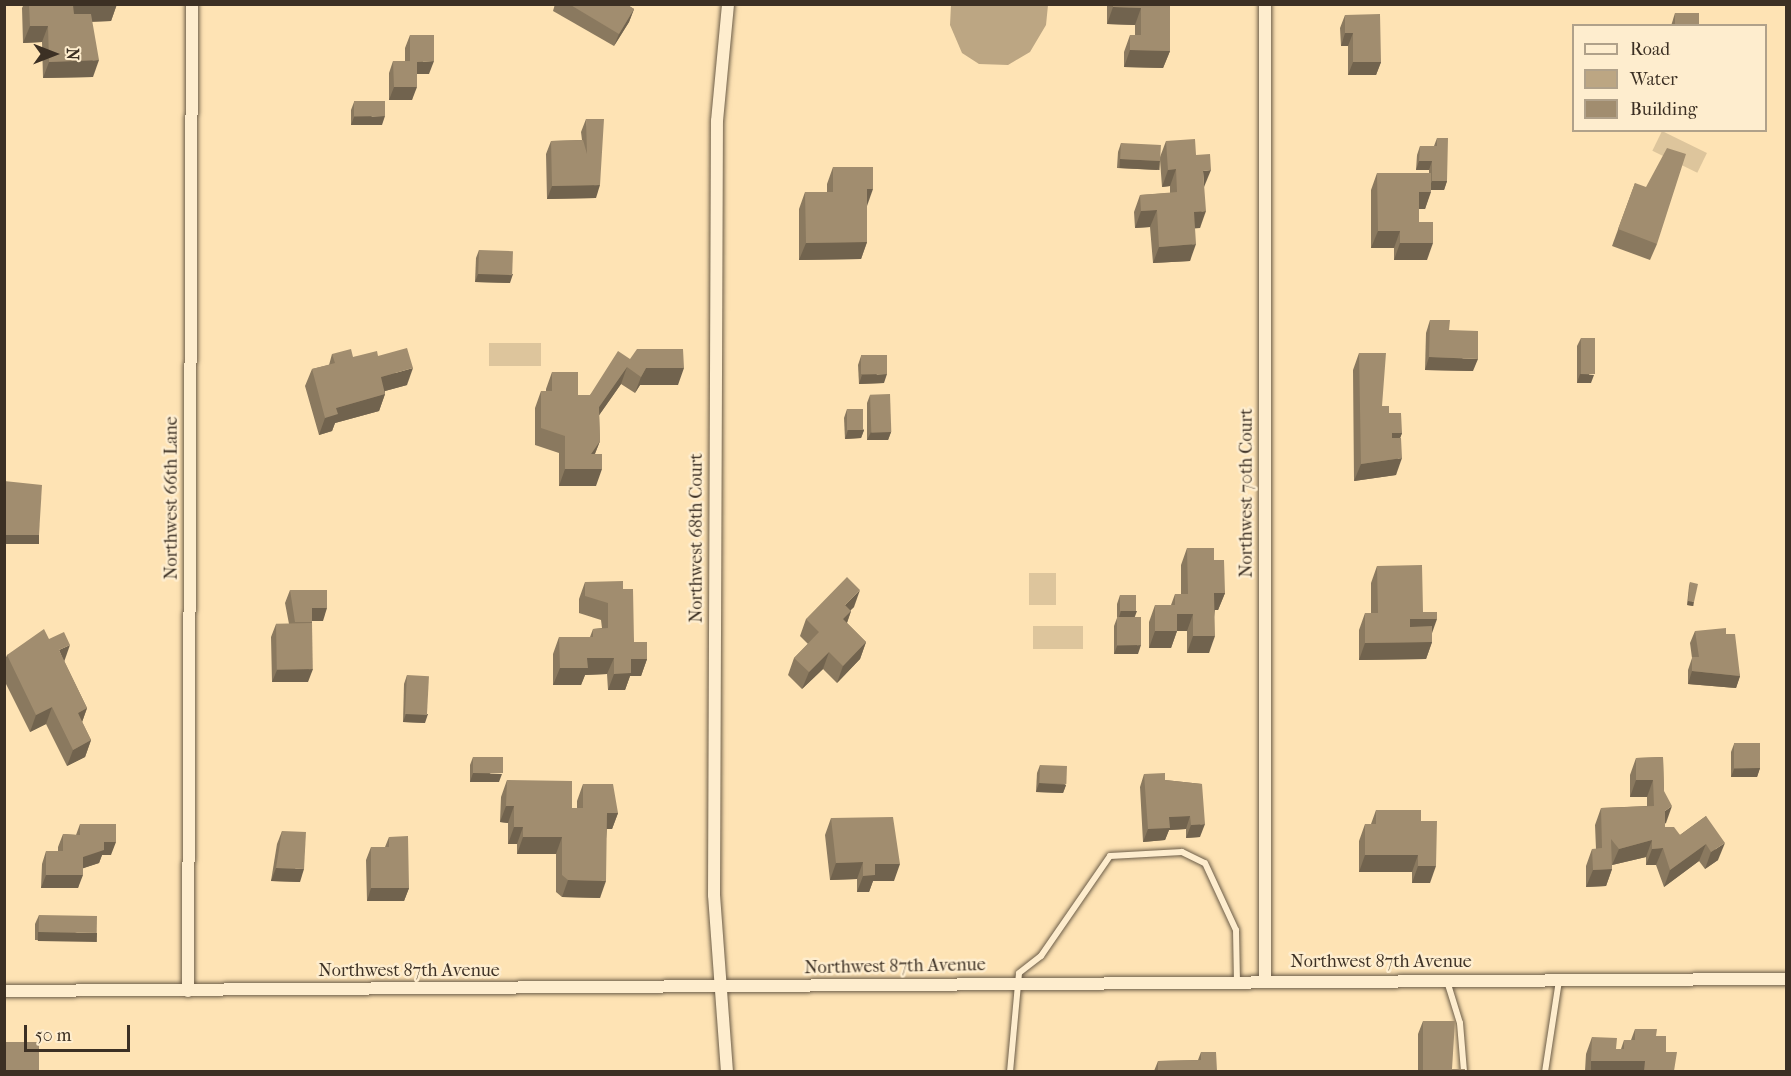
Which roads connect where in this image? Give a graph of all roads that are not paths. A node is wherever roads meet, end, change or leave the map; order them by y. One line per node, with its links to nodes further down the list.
1 (192, 4): 12 (street, Northwest 66th Lane)
2 (728, 4): 10 (street, Northwest 68th Court)
3 (1265, 4): 8 (street, Northwest 70th Court)
4 (1786, 979): 6 (street, Northwest 87th Avenue)
5 (1447, 980): 6 (street, Northwest 87th Avenue); 8 (street, Northwest 87th Avenue); 15 (lane)
6 (1559, 980): 16 (lane)
7 (1237, 981): 8 (street, Northwest 87th Avenue); 9 (street, Northwest 87th Avenue); 9 (lane)
8 (1265, 981)
9 (1015, 984): 10 (street, Northwest 87th Avenue); 14 (lane)
10 (718, 987): 12 (street, Northwest 87th Avenue); 13 (street, Northwest 68th Court)
11 (4, 991): 12 (street, Northwest 87th Avenue)
12 (188, 991)
13 (727, 1071)
14 (1010, 1071)
15 (1464, 1071)
16 (1545, 1071)

